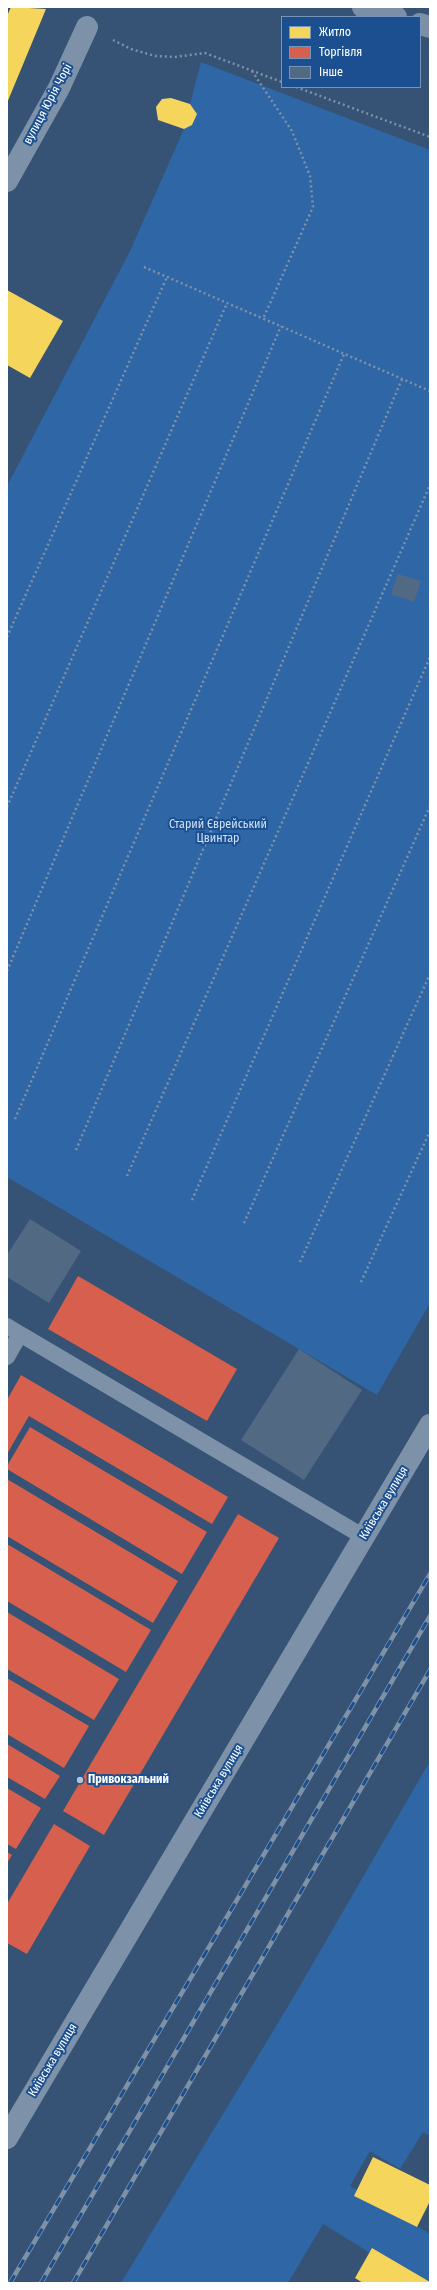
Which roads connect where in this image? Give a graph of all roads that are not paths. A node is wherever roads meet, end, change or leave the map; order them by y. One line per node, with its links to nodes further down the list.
1 (363, 7): 2 (main road)
2 (393, 16)
3 (87, 27): 4 (street, вулиця Юрія Чорі)
4 (7, 181)
5 (14, 1330): 6 (lane); 8 (lane)
6 (7, 1357)
7 (430, 1425): 8 (street, Київська вулиця)
8 (364, 1537): 9 (street, Київська вулиця)
9 (7, 2138)

